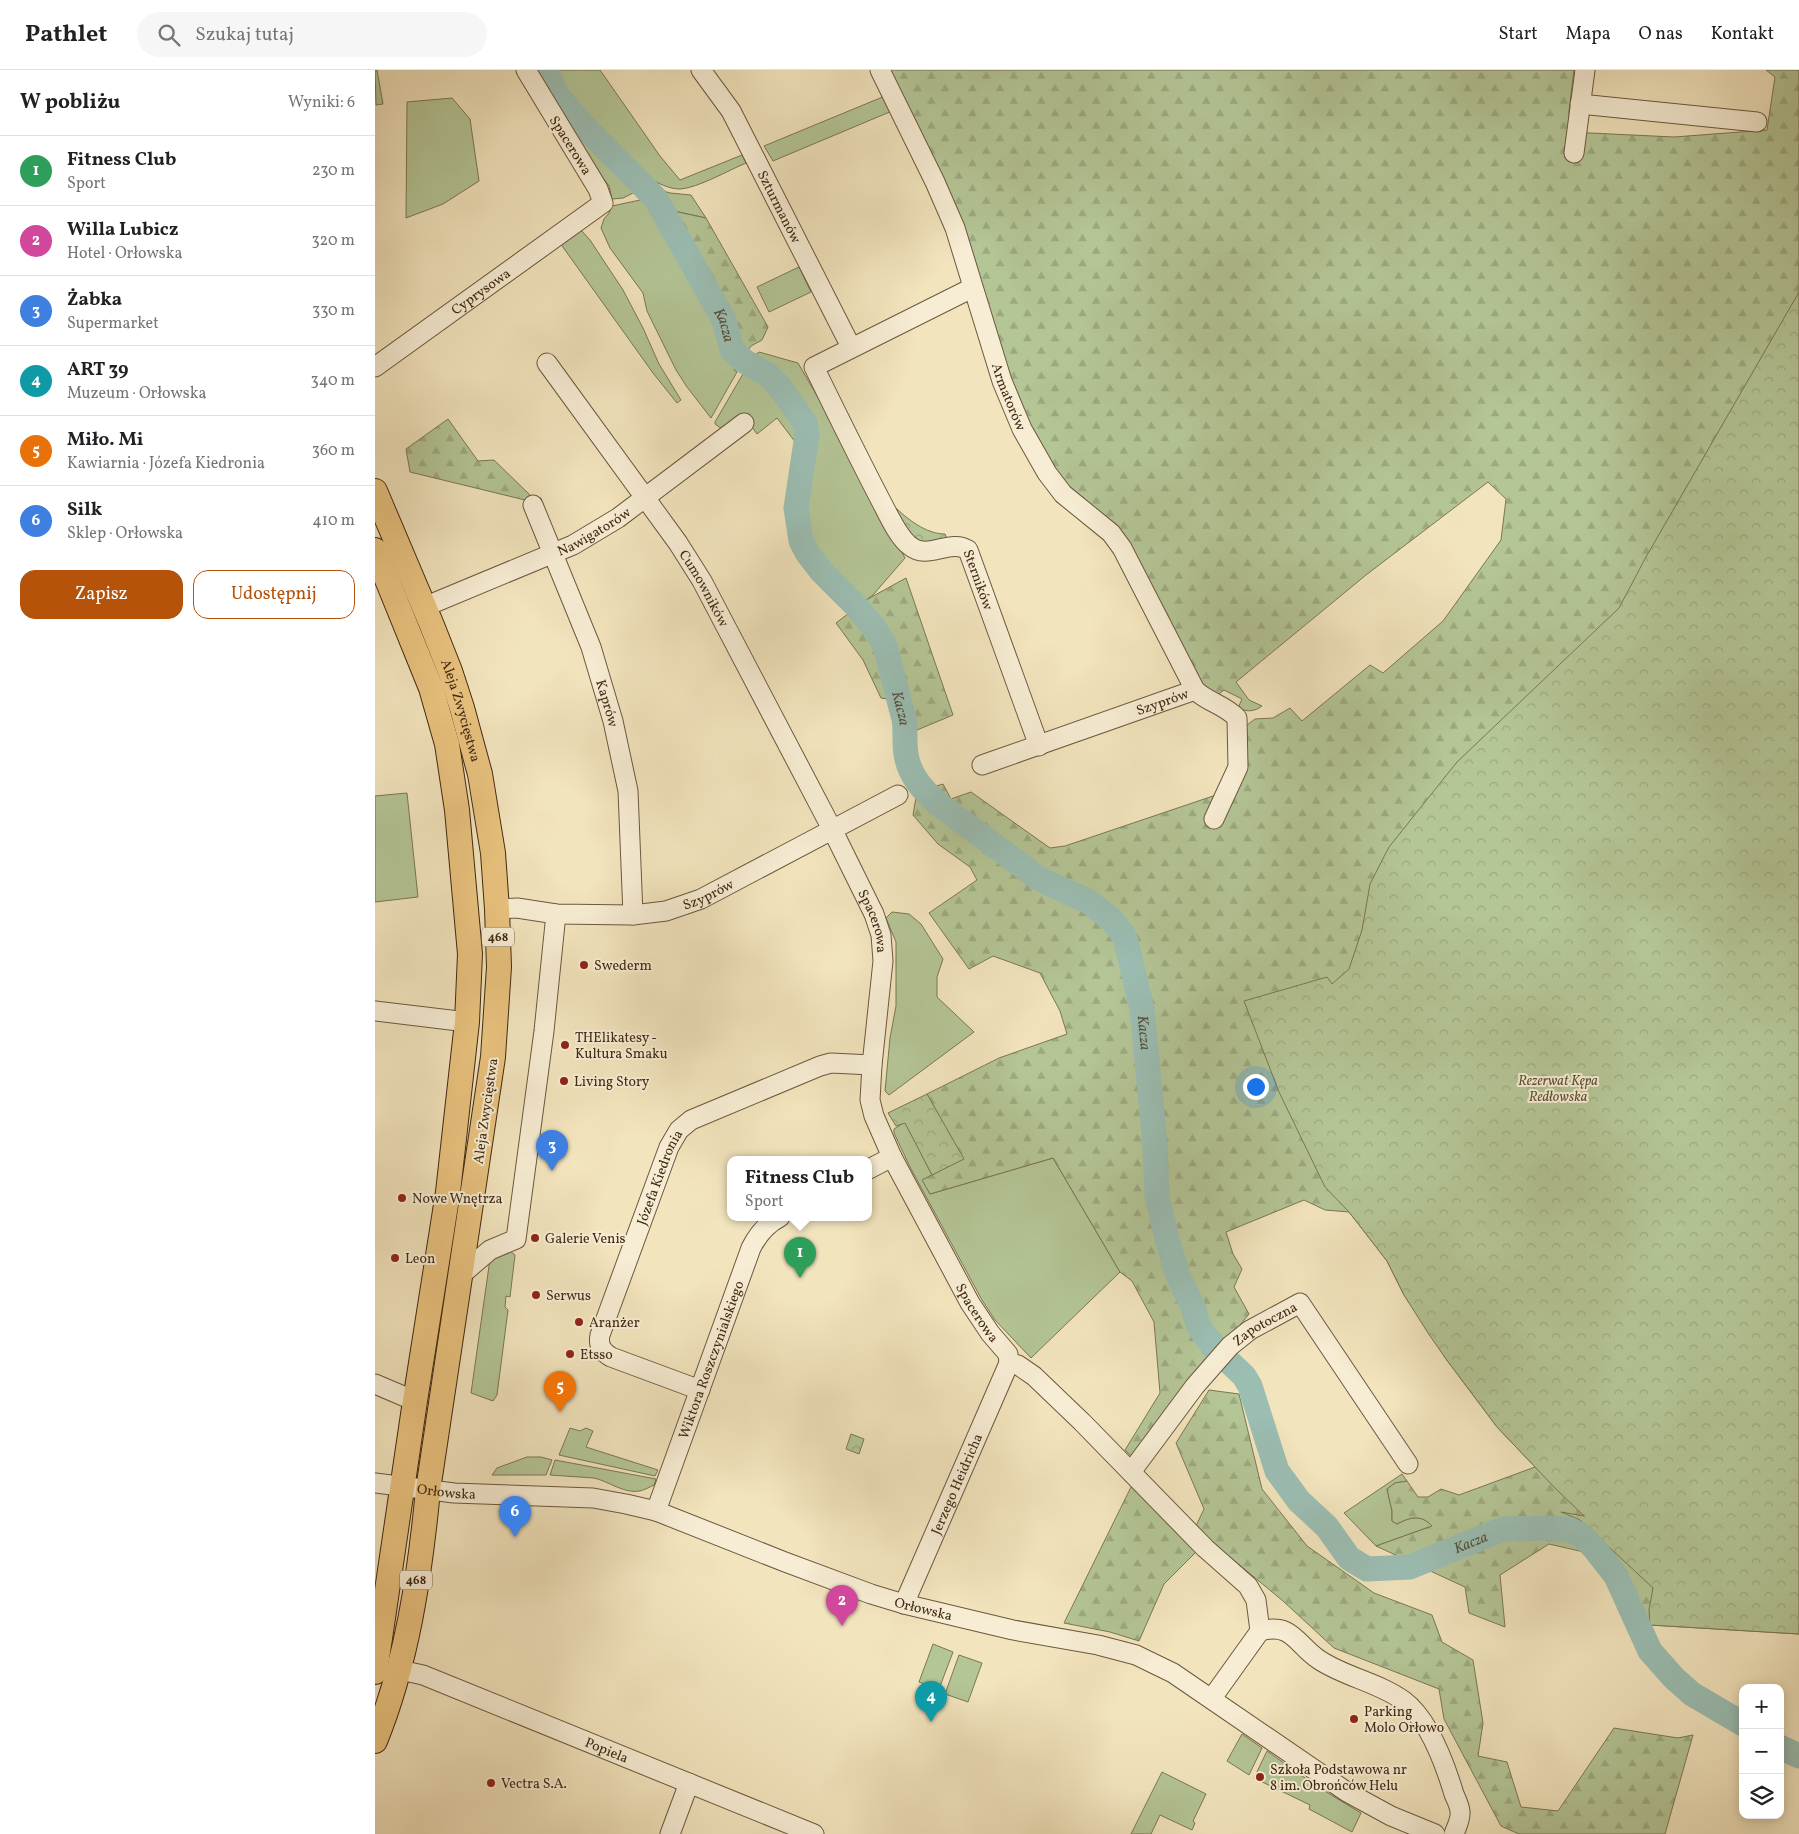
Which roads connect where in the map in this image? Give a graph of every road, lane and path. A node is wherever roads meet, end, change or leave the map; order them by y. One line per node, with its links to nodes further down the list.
1 (526, 70): 8 (street, Spacerowa)
2 (701, 70): 10 (street, Szturmanów)
3 (880, 70): 9 (street, Armatorów)
4 (1585, 70): 5 (street)
5 (1580, 104): 6 (street); 7 (street)
6 (1757, 122)
7 (1574, 153)
8 (587, 216): 12 (street, Cyprysowa)
9 (972, 288): 10 (street); 20 (street, Armatorów)
10 (851, 347): 21 (street, Sterników)
11 (547, 363): 15 (street, Cumowników)
12 (375, 367)
13 (744, 423): 15 (street, Nawigatorów)
14 (375, 491): 19 (main road, Aleja Zwycięstwa / 468)
15 (645, 497): 18 (street, Nawigatorów); 25 (street, Cumowników)
16 (533, 505): 18 (street, Kaprów)
17 (375, 550): 30 (main road, Aleja Zwycięstwa / 468)
18 (553, 553): 19 (street, Nawigatorów); 28 (street, Kaprów)
19 (424, 607): 26 (main road, Aleja Zwycięstwa / 468)
20 (1195, 690): 21 (street, Szyprów); 24 (street, Szyprów)
21 (1039, 746): 22 (street, Szyprów)
22 (982, 765)
23 (898, 796): 25 (street, Szyprów)
24 (1214, 819)
25 (833, 831): 28 (street, Szyprów); 31 (street, Spacerowa)
26 (497, 909): 27 (street, Szyprów); 35 (main road, Aleja Zwycięstwa / 468)
27 (556, 914): 28 (street, Szyprów); 35 (street)
28 (633, 914)
29 (375, 1011): 30 (street)
30 (467, 1022): 39 (main road, Aleja Zwycięstwa / 468)
31 (872, 1065): 32 (street, Spacerowa); 38 (street, Józefa Kiedronia)
32 (892, 1157): 33 (street); 36 (street, Spacerowa)
33 (872, 1167)
34 (773, 1221): 38 (street, Wiktora Roszczynialskiego)
35 (462, 1274): 44 (main road, Aleja Zwycięstwa / 468)
36 (1009, 1363): 41 (street); 46 (street, Jerzego Heidricha)
37 (375, 1384): 39 (street)
38 (700, 1390): 45 (street, Wiktora Roszczynialskiego)
39 (415, 1401): 43 (main road, Aleja Zwycięstwa / 468)
40 (1408, 1464): 41 (street, Zapotoczna)
41 (1131, 1472): 47 (street)
42 (375, 1483): 43 (street, Orłowska)
43 (402, 1486): 44 (street, Orłowska); 49 (main road, Aleja Zwycięstwa / 468)
44 (427, 1490): 45 (street, Orłowska); 48 (main road, Aleja Zwycięstwa / 468)
45 (656, 1511): 46 (street, Orłowska)
46 (903, 1604): 50 (street, Orłowska)
47 (1260, 1631): 50 (street); 56 (street)
48 (400, 1670): 51 (main road, Aleja Zwycięstwa / 468); 52 (street, Popiela)
49 (375, 1672)
50 (1212, 1698): 55 (street, Orłowska)
51 (375, 1741)
52 (689, 1783): 53 (street); 54 (street, Popiela)
53 (670, 1834)
54 (814, 1834)
55 (1435, 1834)
56 (1453, 1834)

